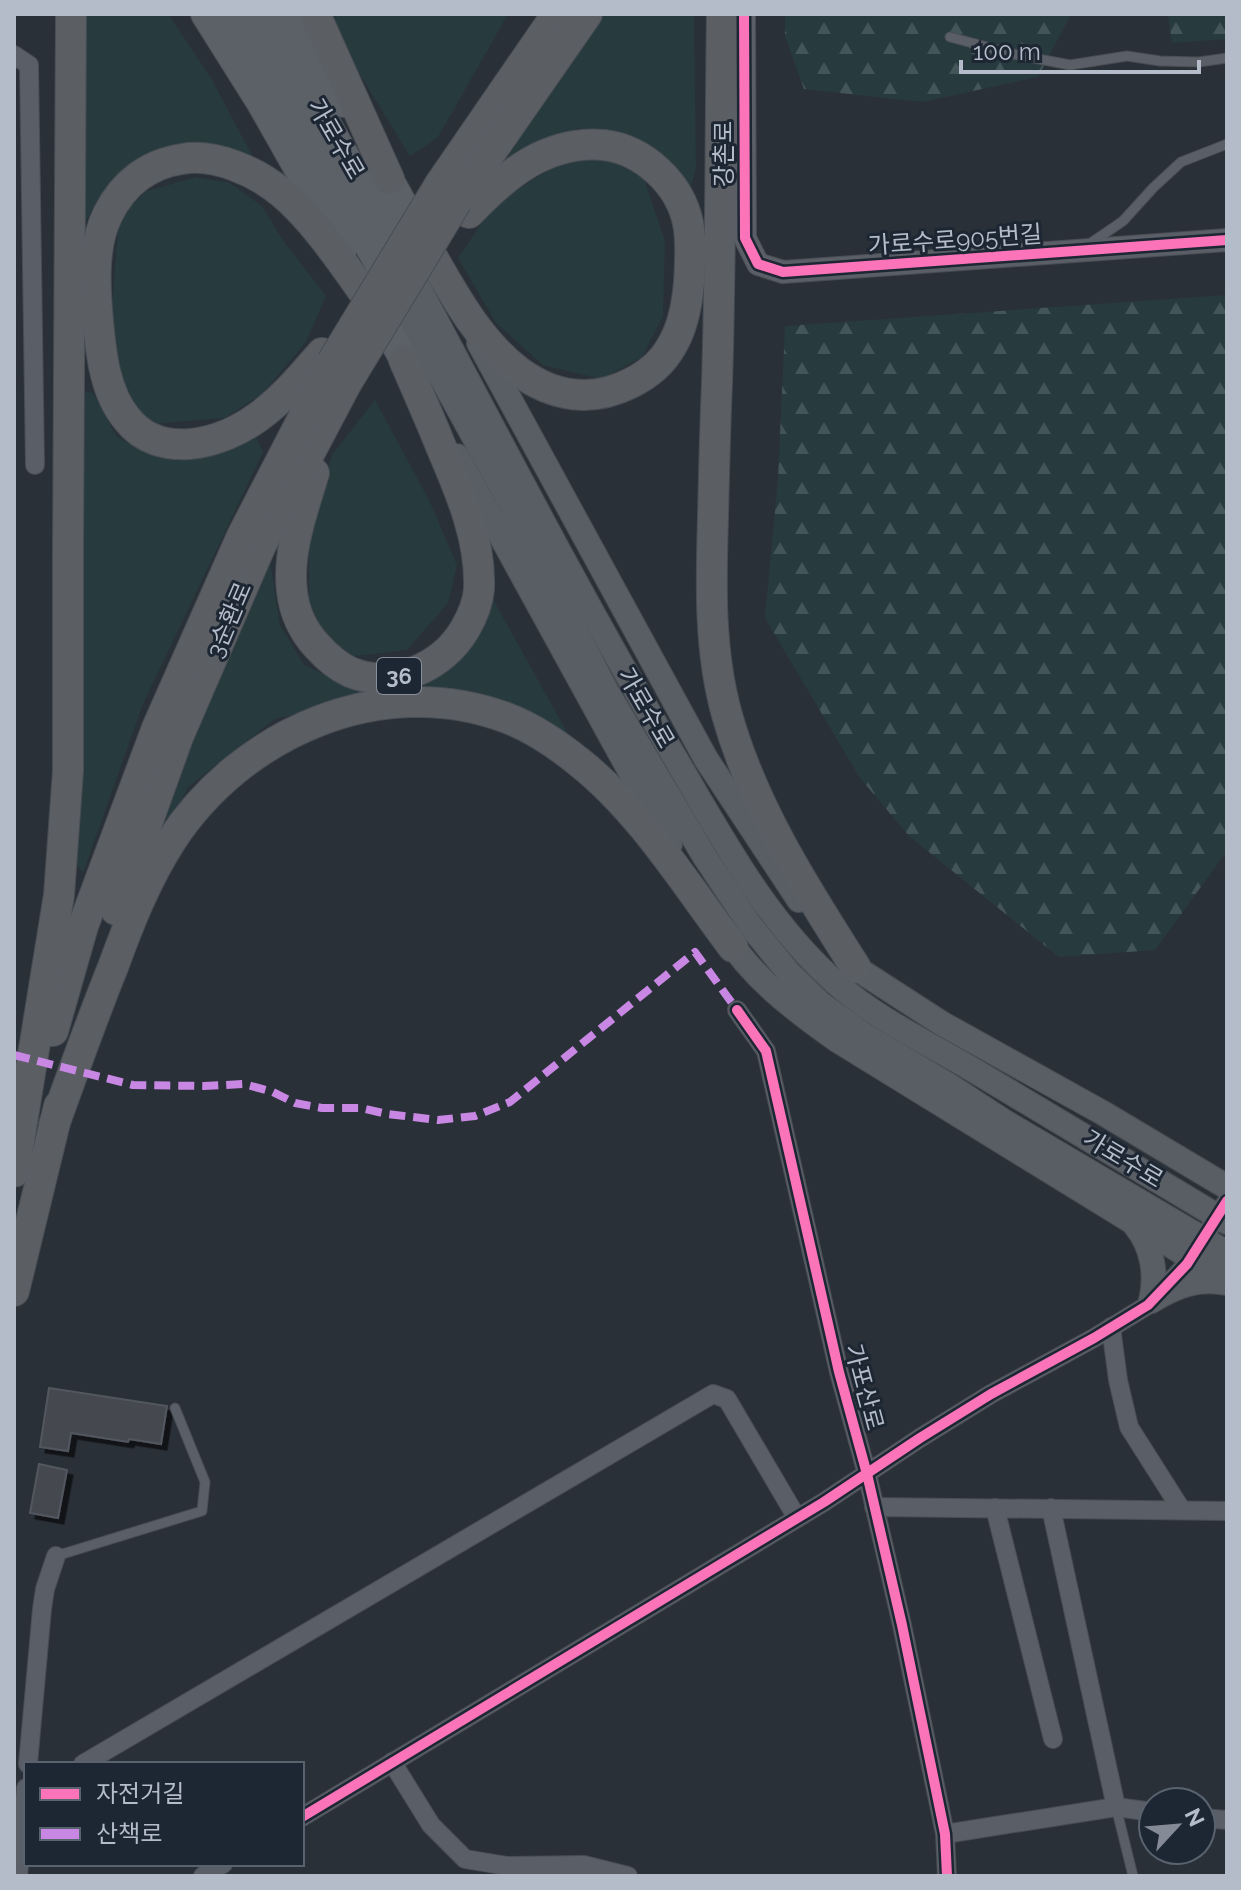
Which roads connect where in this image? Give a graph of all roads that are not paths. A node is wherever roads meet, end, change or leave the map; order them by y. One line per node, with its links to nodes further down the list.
1 (71, 14): 32 (highway)
2 (205, 14): 20 (main road, 36)
3 (233, 14): 20 (main road, 가로수로)
4 (261, 14): 20 (main road, 가로수로)
5 (289, 14): 16 (main road, 가로수로)
6 (315, 14): 16 (highway)
7 (531, 14): 17 (highway)
8 (557, 14): 17 (highway)
9 (587, 14): 17 (highway)
10 (722, 14): 26 (highway)
11 (744, 14): 21 (street, 강촌로)
12 (950, 37): 14 (lane)
13 (14, 55): 24 (street)
14 (1227, 58)
15 (1227, 144): 19 (lane)
16 (389, 179): 20 (main road, 가로수로)
17 (449, 193): 20 (highway, bridge); 20 (highway, bridge); 20 (highway)
18 (1227, 240): 19 (street, 가로수로905번길)
19 (1078, 251): 21 (street, 가로수로905번길)
20 (397, 272): 22 (main road, 36); 23 (highway, bridge); 23 (highway); 26 (main road, 가로수로); 28 (main road, 가로수로); 30 (main road, 가로수로)
21 (783, 272)
22 (404, 360): 23 (highway, 36); 25 (main road, 가로수로)
23 (333, 366): 31 (highway, 3순환로); 32 (highway, 3순환로)
24 (35, 465)
25 (733, 947): 31 (highway); 35 (main road, 가로수로)
26 (856, 968): 28 (main road); 29 (main road, 가로수로)
27 (737, 1010): 43 (street, 가포산로)
28 (919, 1040): 29 (main road); 34 (main road, 가로수로)
29 (993, 1052): 33 (main road, 가로수로)
30 (1005, 1122): 35 (main road, 가로수로); 36 (main road, 가로수로)
31 (54, 1125): 39 (highway, 3순환로)
32 (14, 1174)
33 (1227, 1187)
34 (1224, 1213): 36 (street)
35 (1130, 1219): 36 (main road, 가로수로); 40 (main road)
36 (1197, 1248): 37 (main road, 가로수로); 38 (main road, 가로수로); 40 (street)
37 (1227, 1253)
38 (1227, 1282): 40 (main road)
39 (14, 1291)
40 (1151, 1301): 41 (street)
41 (1111, 1327): 43 (street); 47 (street)
42 (175, 1408): 50 (lane)
43 (867, 1474): 44 (street, 가포산로); 49 (street)
44 (874, 1507): 45 (street); 59 (street, 가포산로)
45 (995, 1508): 46 (street); 51 (street)
46 (1051, 1508): 47 (street); 55 (street)
47 (1181, 1509): 48 (street)
48 (1227, 1511)
49 (797, 1518): 53 (street); 54 (street)
50 (56, 1556): 52 (street)
51 (1053, 1739)
52 (28, 1762)
53 (86, 1762)
54 (392, 1762): 57 (street); 61 (street)
55 (1116, 1807): 56 (street); 59 (street); 63 (lane)
56 (1137, 1810)
57 (304, 1816)
58 (24, 1818): 60 (street)
59 (945, 1834): 62 (street, 가포산로)
60 (18, 1876)
61 (628, 1876)
62 (947, 1876)
63 (1133, 1876)

